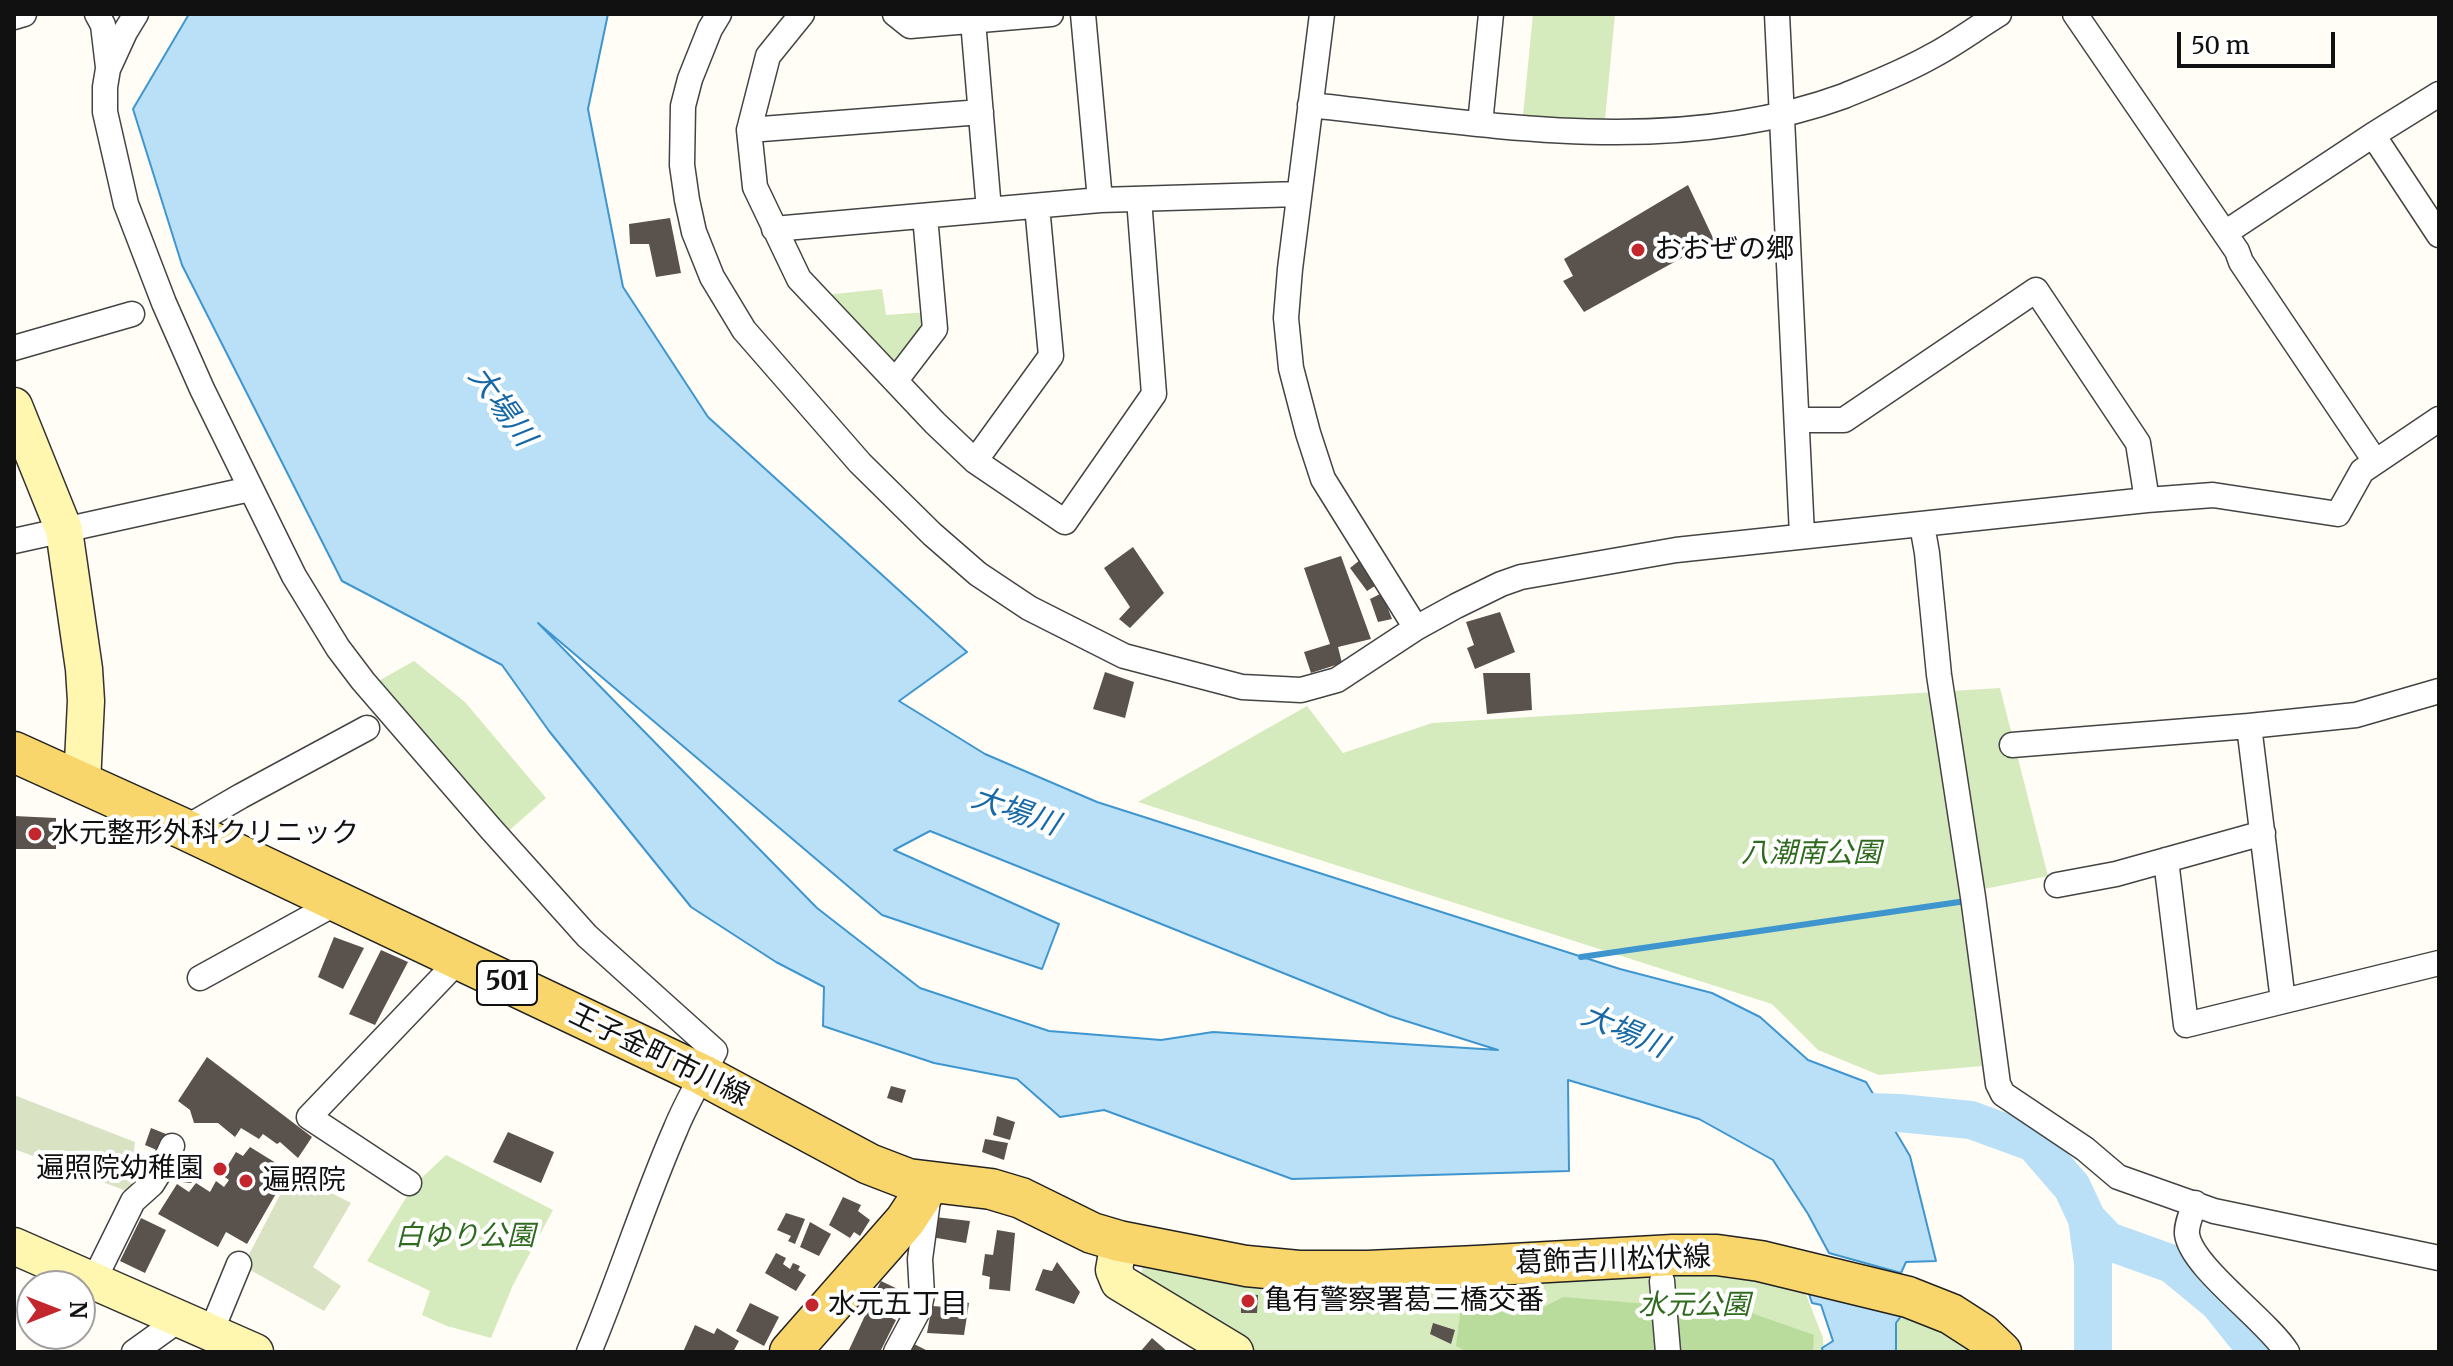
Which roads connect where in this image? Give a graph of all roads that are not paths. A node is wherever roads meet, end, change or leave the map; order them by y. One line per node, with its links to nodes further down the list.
1 (24, 14): 14 (street)
2 (97, 14): 16 (street)
3 (136, 14): 16 (street)
4 (719, 14): 47 (street)
5 (802, 14): 22 (street)
6 (895, 14): 15 (street)
7 (1051, 14): 15 (street)
8 (1083, 14): 26 (street)
9 (1322, 14): 18 (street)
10 (1491, 14): 21 (street)
11 (1777, 14): 20 (street)
12 (1999, 14): 20 (street)
13 (2075, 14): 31 (street)
14 (14, 17)
15 (973, 21): 19 (street)
16 (108, 69): 41 (street)
17 (2439, 94): 23 (street)
18 (1310, 105): 21 (street); 24 (street)
19 (981, 112): 22 (street); 28 (street)
20 (1781, 114): 21 (street); 38 (street)
21 (1480, 124)
22 (749, 130): 30 (street)
23 (2373, 135): 31 (street); 32 (street)
24 (1299, 194): 25 (street); 47 (street)
25 (1139, 199): 26 (street); 39 (street)
26 (1100, 200): 27 (street)
27 (1037, 206): 28 (street); 39 (street)
28 (989, 210): 29 (street)
29 (925, 216): 30 (street); 35 (street)
30 (774, 229): 35 (street)
31 (2225, 233): 40 (street)
32 (2439, 235)
33 (132, 314): 34 (street)
34 (14, 348)
35 (896, 380): 39 (street)
36 (14, 406): 44 (street)
37 (2439, 419): 40 (street)
38 (1798, 420): 42 (street); 45 (street)
39 (975, 461)
40 (2375, 461): 42 (street)
41 (250, 489): 44 (street); 63 (street)
42 (2147, 500): 43 (street)
43 (1922, 525): 45 (street); 67 (street)
44 (64, 530): 46 (street); 53 (street)
45 (1802, 535): 47 (street)
46 (14, 541)
47 (1416, 628)
48 (2439, 691): 49 (street)
49 (2249, 726): 51 (street); 55 (street)
50 (367, 728): 54 (street)
51 (2012, 745)
52 (14, 752): 53 (main road, 王子金町市川線 / 501)
53 (82, 783): 54 (main road, 王子金町市川線 / 501)
54 (184, 829): 58 (main road, 王子金町市川線 / 501)
55 (2263, 833): 56 (street); 62 (street)
56 (2166, 860): 57 (street); 62 (street)
57 (2057, 885)
58 (338, 902): 59 (main road, 王子金町市川線 / 501); 61 (street)
59 (459, 960): 63 (main road, 王子金町市川線 / 501); 65 (street)
60 (2439, 963): 62 (street)
61 (200, 978)
62 (2283, 1001)
63 (703, 1075): 66 (main road, 王子金町市川線 / 501); 79 (street)
64 (172, 1146): 73 (street)
65 (409, 1183)
66 (930, 1183): 68 (main road, 葛飾吉川松伏線); 80 (main road); 81 (street)
67 (2195, 1203): 70 (street); 85 (street)
68 (1119, 1241): 82 (street); 84 (main road, 葛飾吉川松伏線)
69 (14, 1246): 72 (street)
70 (2439, 1258)
71 (239, 1264): 76 (street)
72 (70, 1270)
73 (96, 1276)
74 (96, 1281): 76 (street)
75 (1662, 1281): 83 (street)
76 (196, 1325): 77 (street); 78 (street)
77 (134, 1352)
78 (255, 1352)
79 (589, 1352)
80 (790, 1352)
81 (896, 1352)
82 (1235, 1352)
83 (1668, 1352)
84 (2001, 1352)
85 (2287, 1352)

